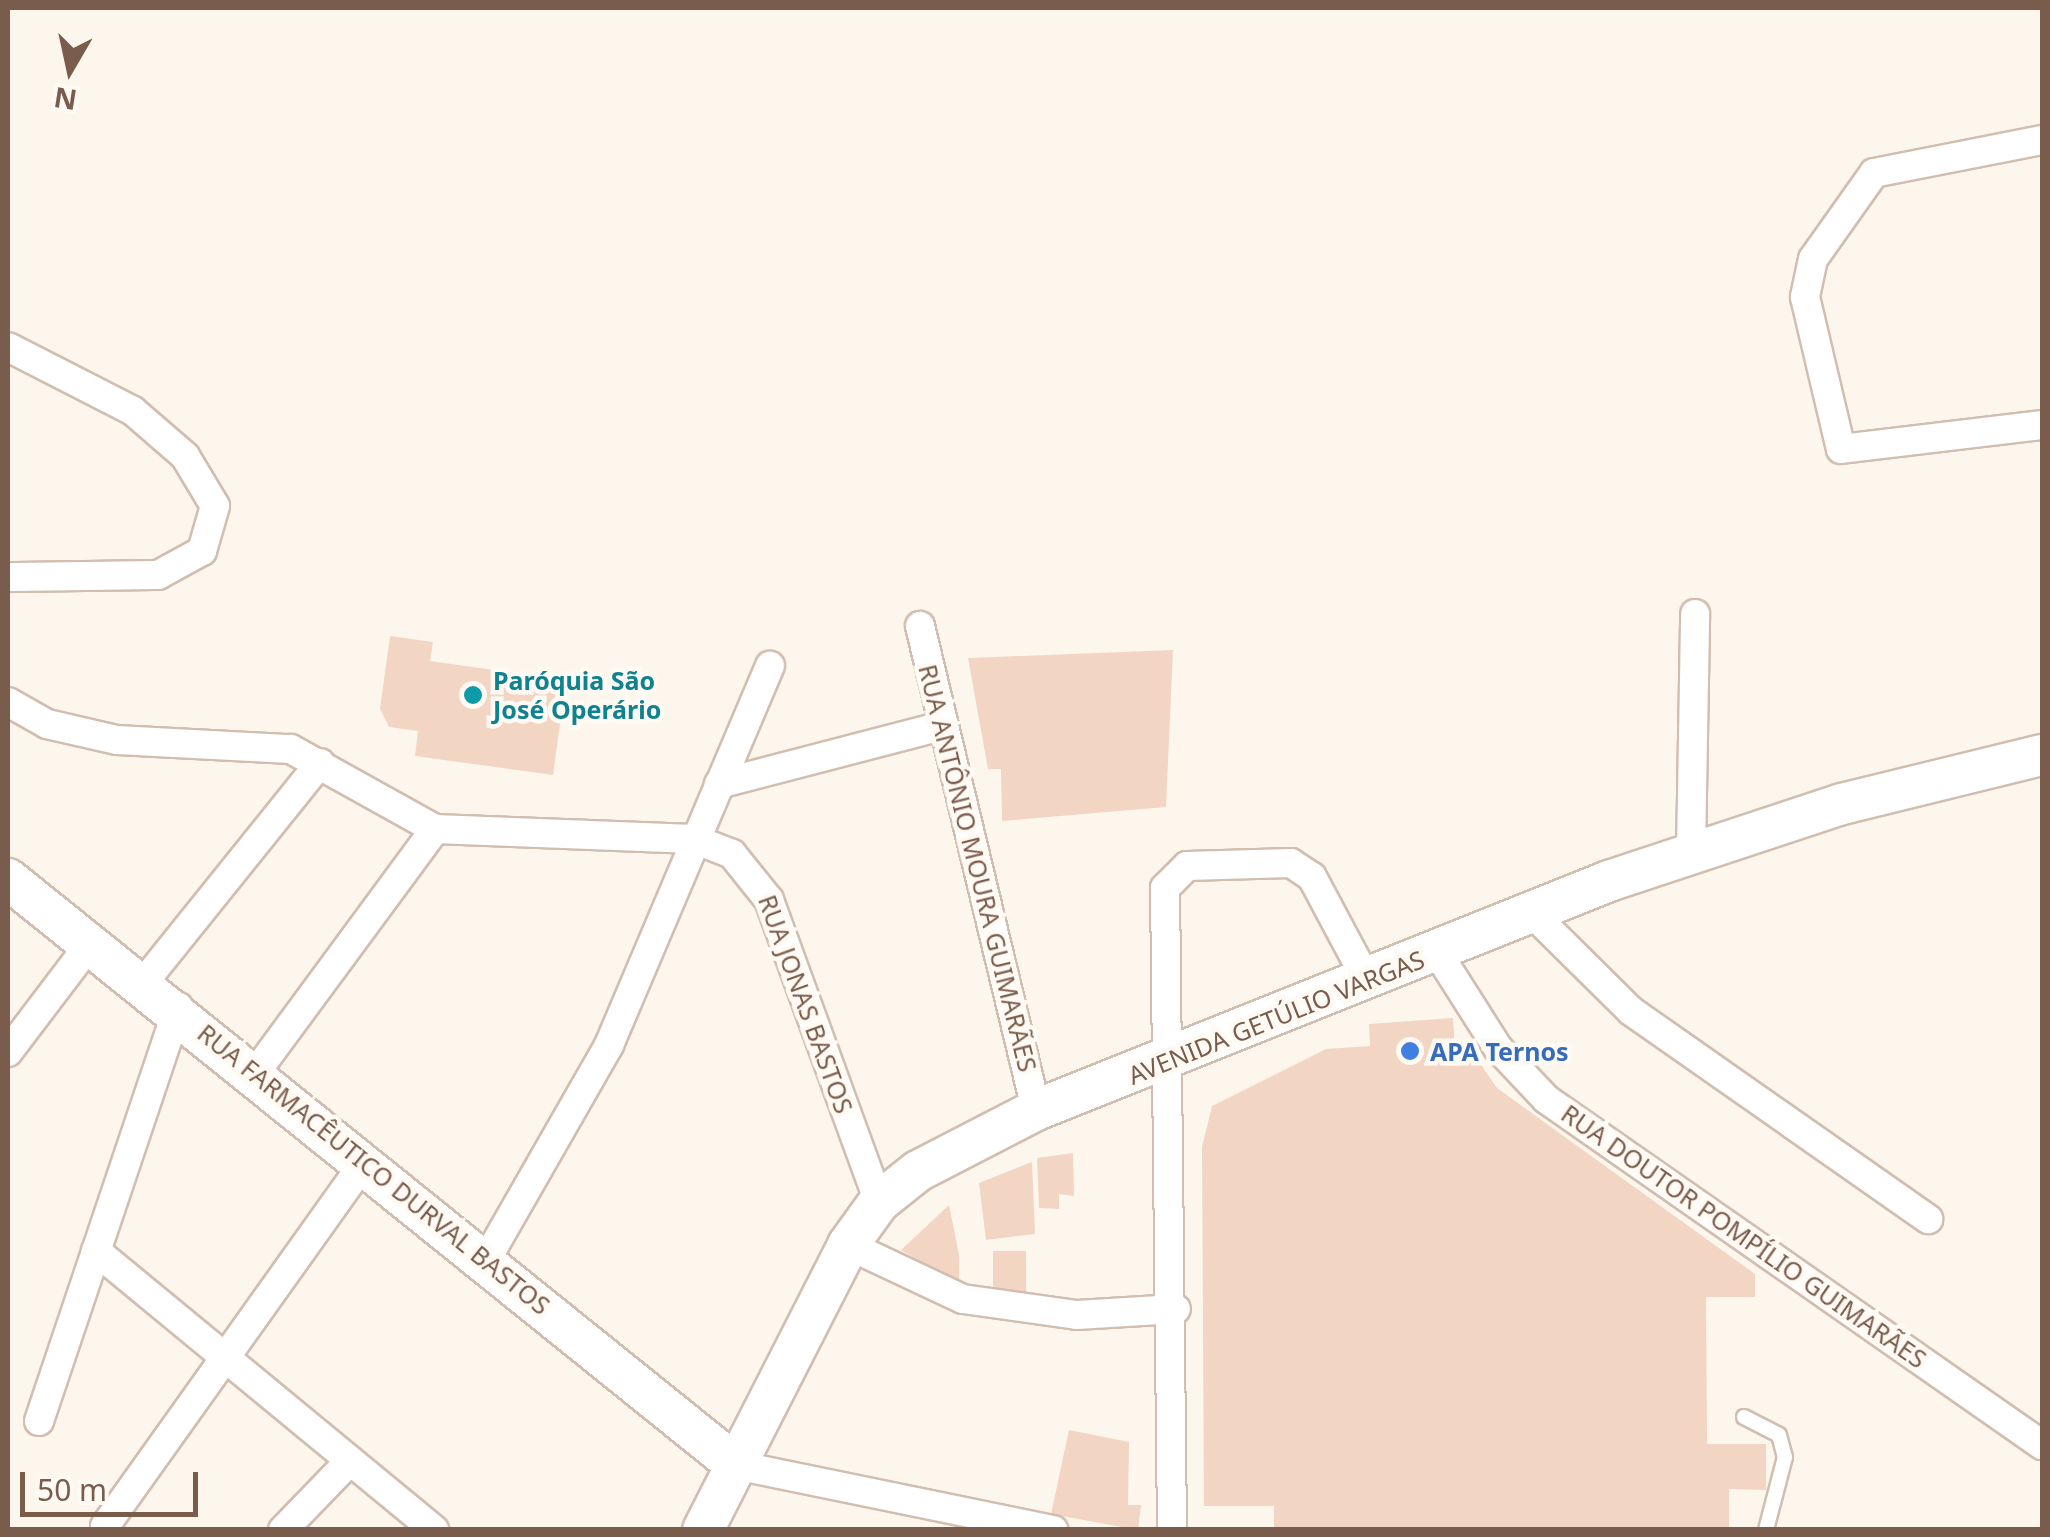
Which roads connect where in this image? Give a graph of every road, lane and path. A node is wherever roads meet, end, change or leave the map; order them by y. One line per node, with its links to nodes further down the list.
1 (2042, 140): 3 (street)
2 (8, 347): 4 (street)
3 (2042, 425)
4 (8, 577)
5 (1695, 614): 15 (street)
6 (920, 626): 9 (street, RUA ANTÔNIO MOURA GUIMARÃES)
7 (770, 666): 12 (street)
8 (8, 702): 11 (street)
9 (941, 726): 12 (street); 26 (street, RUA ANTÔNIO MOURA GUIMARÃES)
10 (2042, 755): 15 (main road, AVENIDA GETÚLIO VARGAS)
11 (320, 762): 13 (street); 20 (street)
12 (719, 784): 14 (street)
13 (436, 829): 14 (street); 25 (street)
14 (694, 839): 28 (street, RUA JONAS BASTOS); 32 (street)
15 (1691, 852): 17 (main road, AVENIDA GETÚLIO VARGAS)
16 (8, 879): 18 (main road, RUA FARMACÊUTICO DURVAL BASTOS)
17 (1534, 915): 19 (main road, AVENIDA GETÚLIO VARGAS); 29 (street)
18 (90, 944): 20 (main road, RUA FARMACÊUTICO DURVAL BASTOS); 23 (street)
19 (1438, 952): 21 (main road, AVENIDA GETÚLIO VARGAS); 37 (street, RUA DOUTOR POMPÍLIO GUIMARÃES)
20 (144, 982): 22 (main road, RUA FARMACÊUTICO DURVAL BASTOS)
21 (1368, 982): 24 (main road, AVENIDA GETÚLIO VARGAS); 24 (street)
22 (178, 1007): 25 (main road, RUA FARMACÊUTICO DURVAL BASTOS); 31 (street)
23 (8, 1052)
24 (1173, 1061): 26 (main road, AVENIDA GETÚLIO VARGAS); 33 (street)
25 (256, 1072): 27 (main road, RUA FARMACÊUTICO DURVAL BASTOS)
26 (1036, 1110): 28 (main road, AVENIDA GETÚLIO VARGAS)
27 (363, 1164): 32 (main road, RUA FARMACÊUTICO DURVAL BASTOS); 34 (street)
28 (878, 1202): 30 (main road, AVENIDA GETÚLIO VARGAS)
29 (1928, 1220)
30 (848, 1245): 33 (street); 39 (main road, AVENIDA GETÚLIO VARGAS)
31 (96, 1252): 34 (street); 36 (street)
32 (486, 1260): 39 (main road, RUA FARMACÊUTICO DURVAL BASTOS)
33 (1176, 1309): 45 (street)
34 (220, 1354): 38 (street); 40 (street)
35 (1744, 1417): 46 (lane)
36 (39, 1420)
37 (2042, 1446)
38 (349, 1462): 41 (street); 42 (street)
39 (736, 1466): 43 (main road, AVENIDA GETÚLIO VARGAS); 44 (street)
40 (105, 1526)
41 (283, 1530)
42 (434, 1530)
43 (703, 1530)
44 (1052, 1530)
45 (1172, 1530)
46 (1766, 1530)

